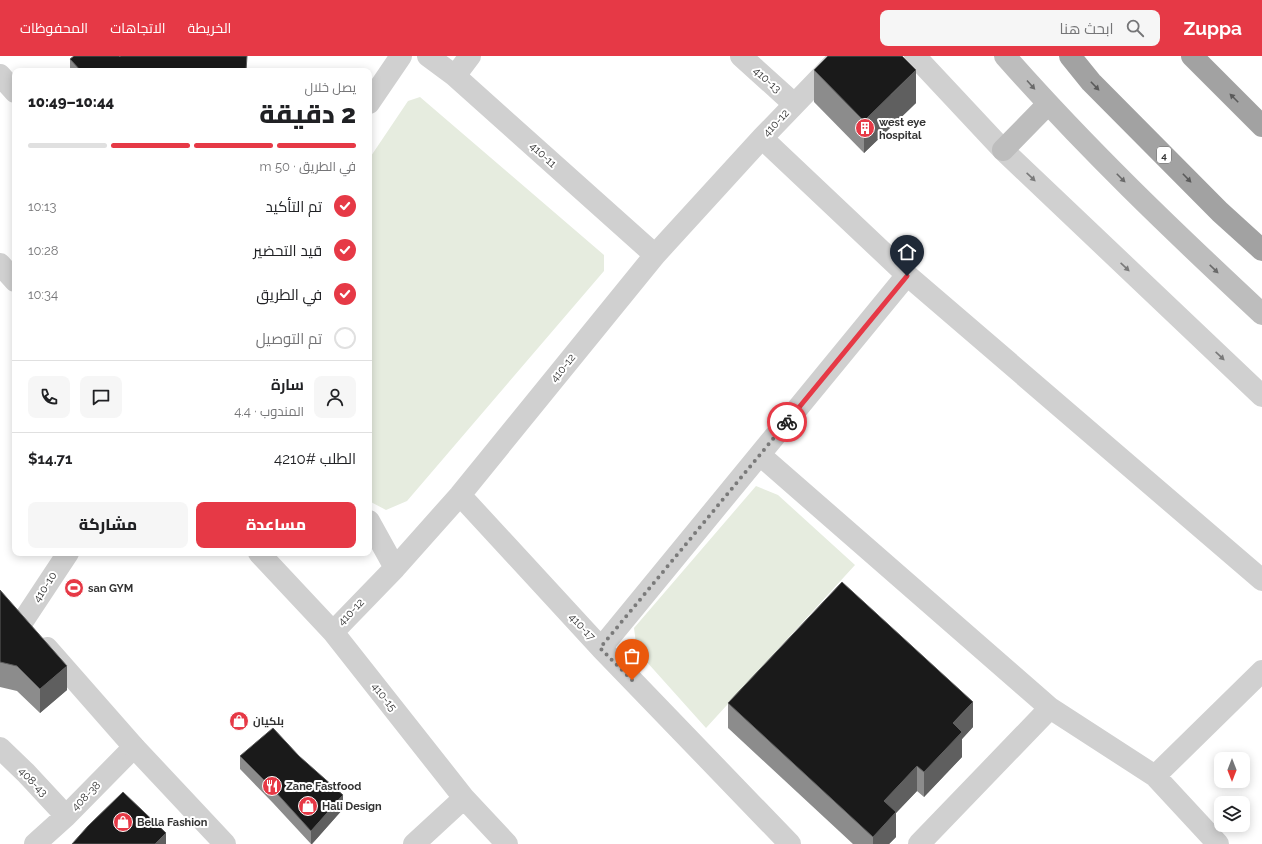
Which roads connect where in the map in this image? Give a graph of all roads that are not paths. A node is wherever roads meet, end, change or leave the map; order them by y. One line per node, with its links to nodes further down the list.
1 (401, 56): 13 (street)
2 (428, 56): 11 (street, 410-11)
3 (470, 56): 11 (street)
4 (741, 56): 14 (street, 410-13)
5 (841, 56): 14 (street, 410-12)
6 (915, 56): 18 (street)
7 (1005, 56): 15 (main road, one-way to 15)
8 (1070, 56): 19 (highway, 4, one-way to 19)
9 (1192, 56): 16 (highway, one-way to 9)
10 (0, 75): 12 (street)
11 (455, 76): 20 (street, 410-11)
12 (12, 89)
13 (372, 99)
14 (794, 104): 17 (street, 410-12)
15 (1048, 104): 18 (main road); 24 (main road, one-way to 24)
16 (1262, 126)
17 (762, 138): 20 (street, 410-12); 22 (street)
18 (1003, 150): 25 (street, one-way to 25)
19 (1262, 250)
20 (655, 256): 27 (street, 410-12)
21 (0, 264): 23 (street)
22 (907, 276): 26 (street); 32 (street)
23 (12, 278)
24 (1262, 314)
25 (1262, 396)
26 (760, 455): 34 (street); 36 (street)
27 (460, 495): 31 (street, 410-12); 34 (street, 410-17)
28 (372, 526): 31 (street)
29 (65, 556): 37 (street, 410-10)
30 (262, 556): 33 (street, 410-15)
31 (395, 568): 33 (street, 410-12)
32 (1262, 580)
33 (333, 632): 40 (street, 410-15)
34 (600, 648): 47 (street, 410-17)
35 (1262, 671): 39 (street)
36 (1050, 708): 39 (street); 48 (street)
37 (134, 747): 41 (street, 408-38); 44 (street)
38 (0, 748): 41 (street, 408-43)
39 (1155, 776): 42 (street)
40 (464, 798): 45 (street); 46 (street, 410-15)
41 (66, 816): 43 (street, 408-38)
42 (1217, 843)
43 (35, 844)
44 (225, 844)
45 (414, 844)
46 (507, 844)
47 (790, 844)
48 (919, 844)

